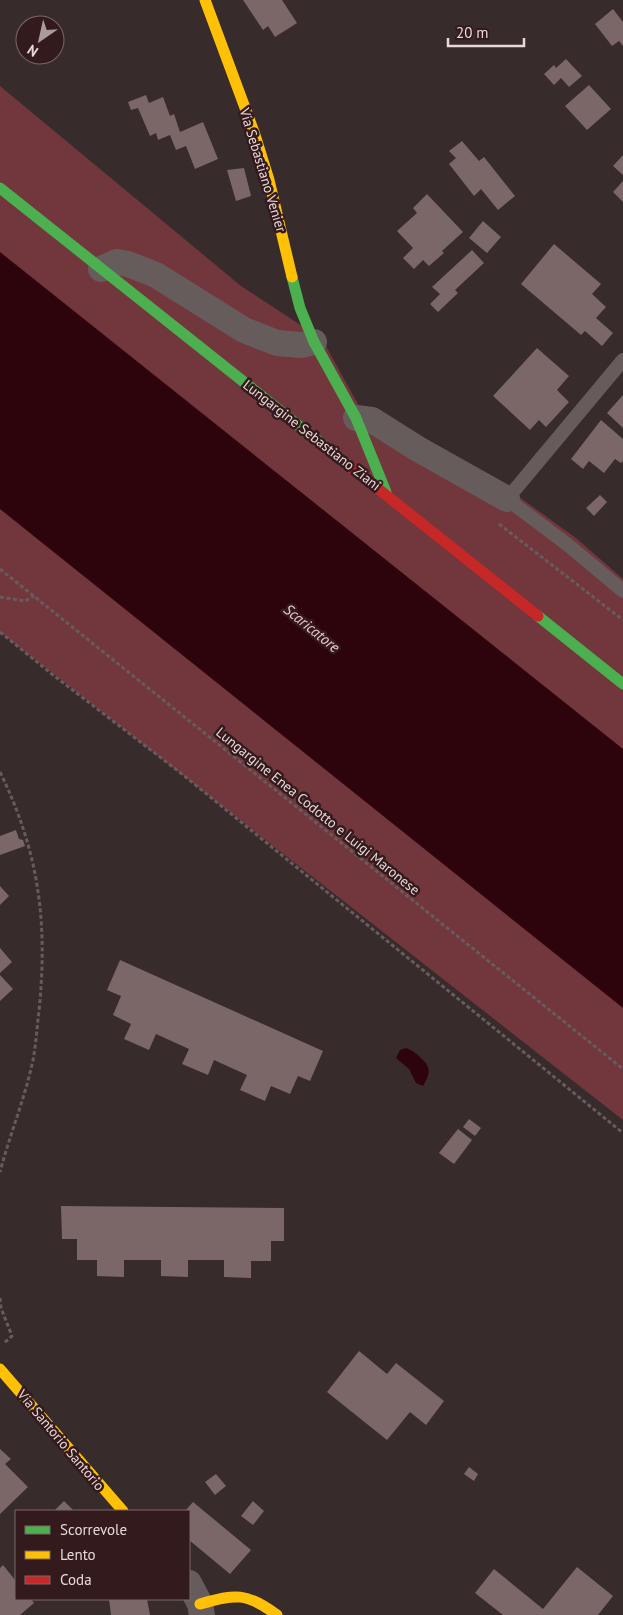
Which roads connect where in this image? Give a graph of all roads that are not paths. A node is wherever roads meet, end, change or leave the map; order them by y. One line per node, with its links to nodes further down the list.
1 (205, 0): 4 (street, Via Sebastiano Venier)
2 (0, 188): 3 (street, Lungargine Sebastiano Ziani)
3 (101, 269): 4 (street); 7 (street, Lungargine Sebastiano Ziani)
4 (314, 342): 6 (street, Via Sebastiano Venier)
5 (623, 360): 8 (lane)
6 (356, 418): 7 (street, Via Sebastiano Venier); 8 (street)
7 (388, 496): 10 (street, Lungargine Sebastiano Ziani)
8 (499, 508): 9 (lane)
9 (621, 586)
10 (623, 684)
11 (0, 1369): 12 (street, Via Santorio Santorio)
12 (122, 1510)
13 (197, 1600): 14 (street)
14 (277, 1615)

